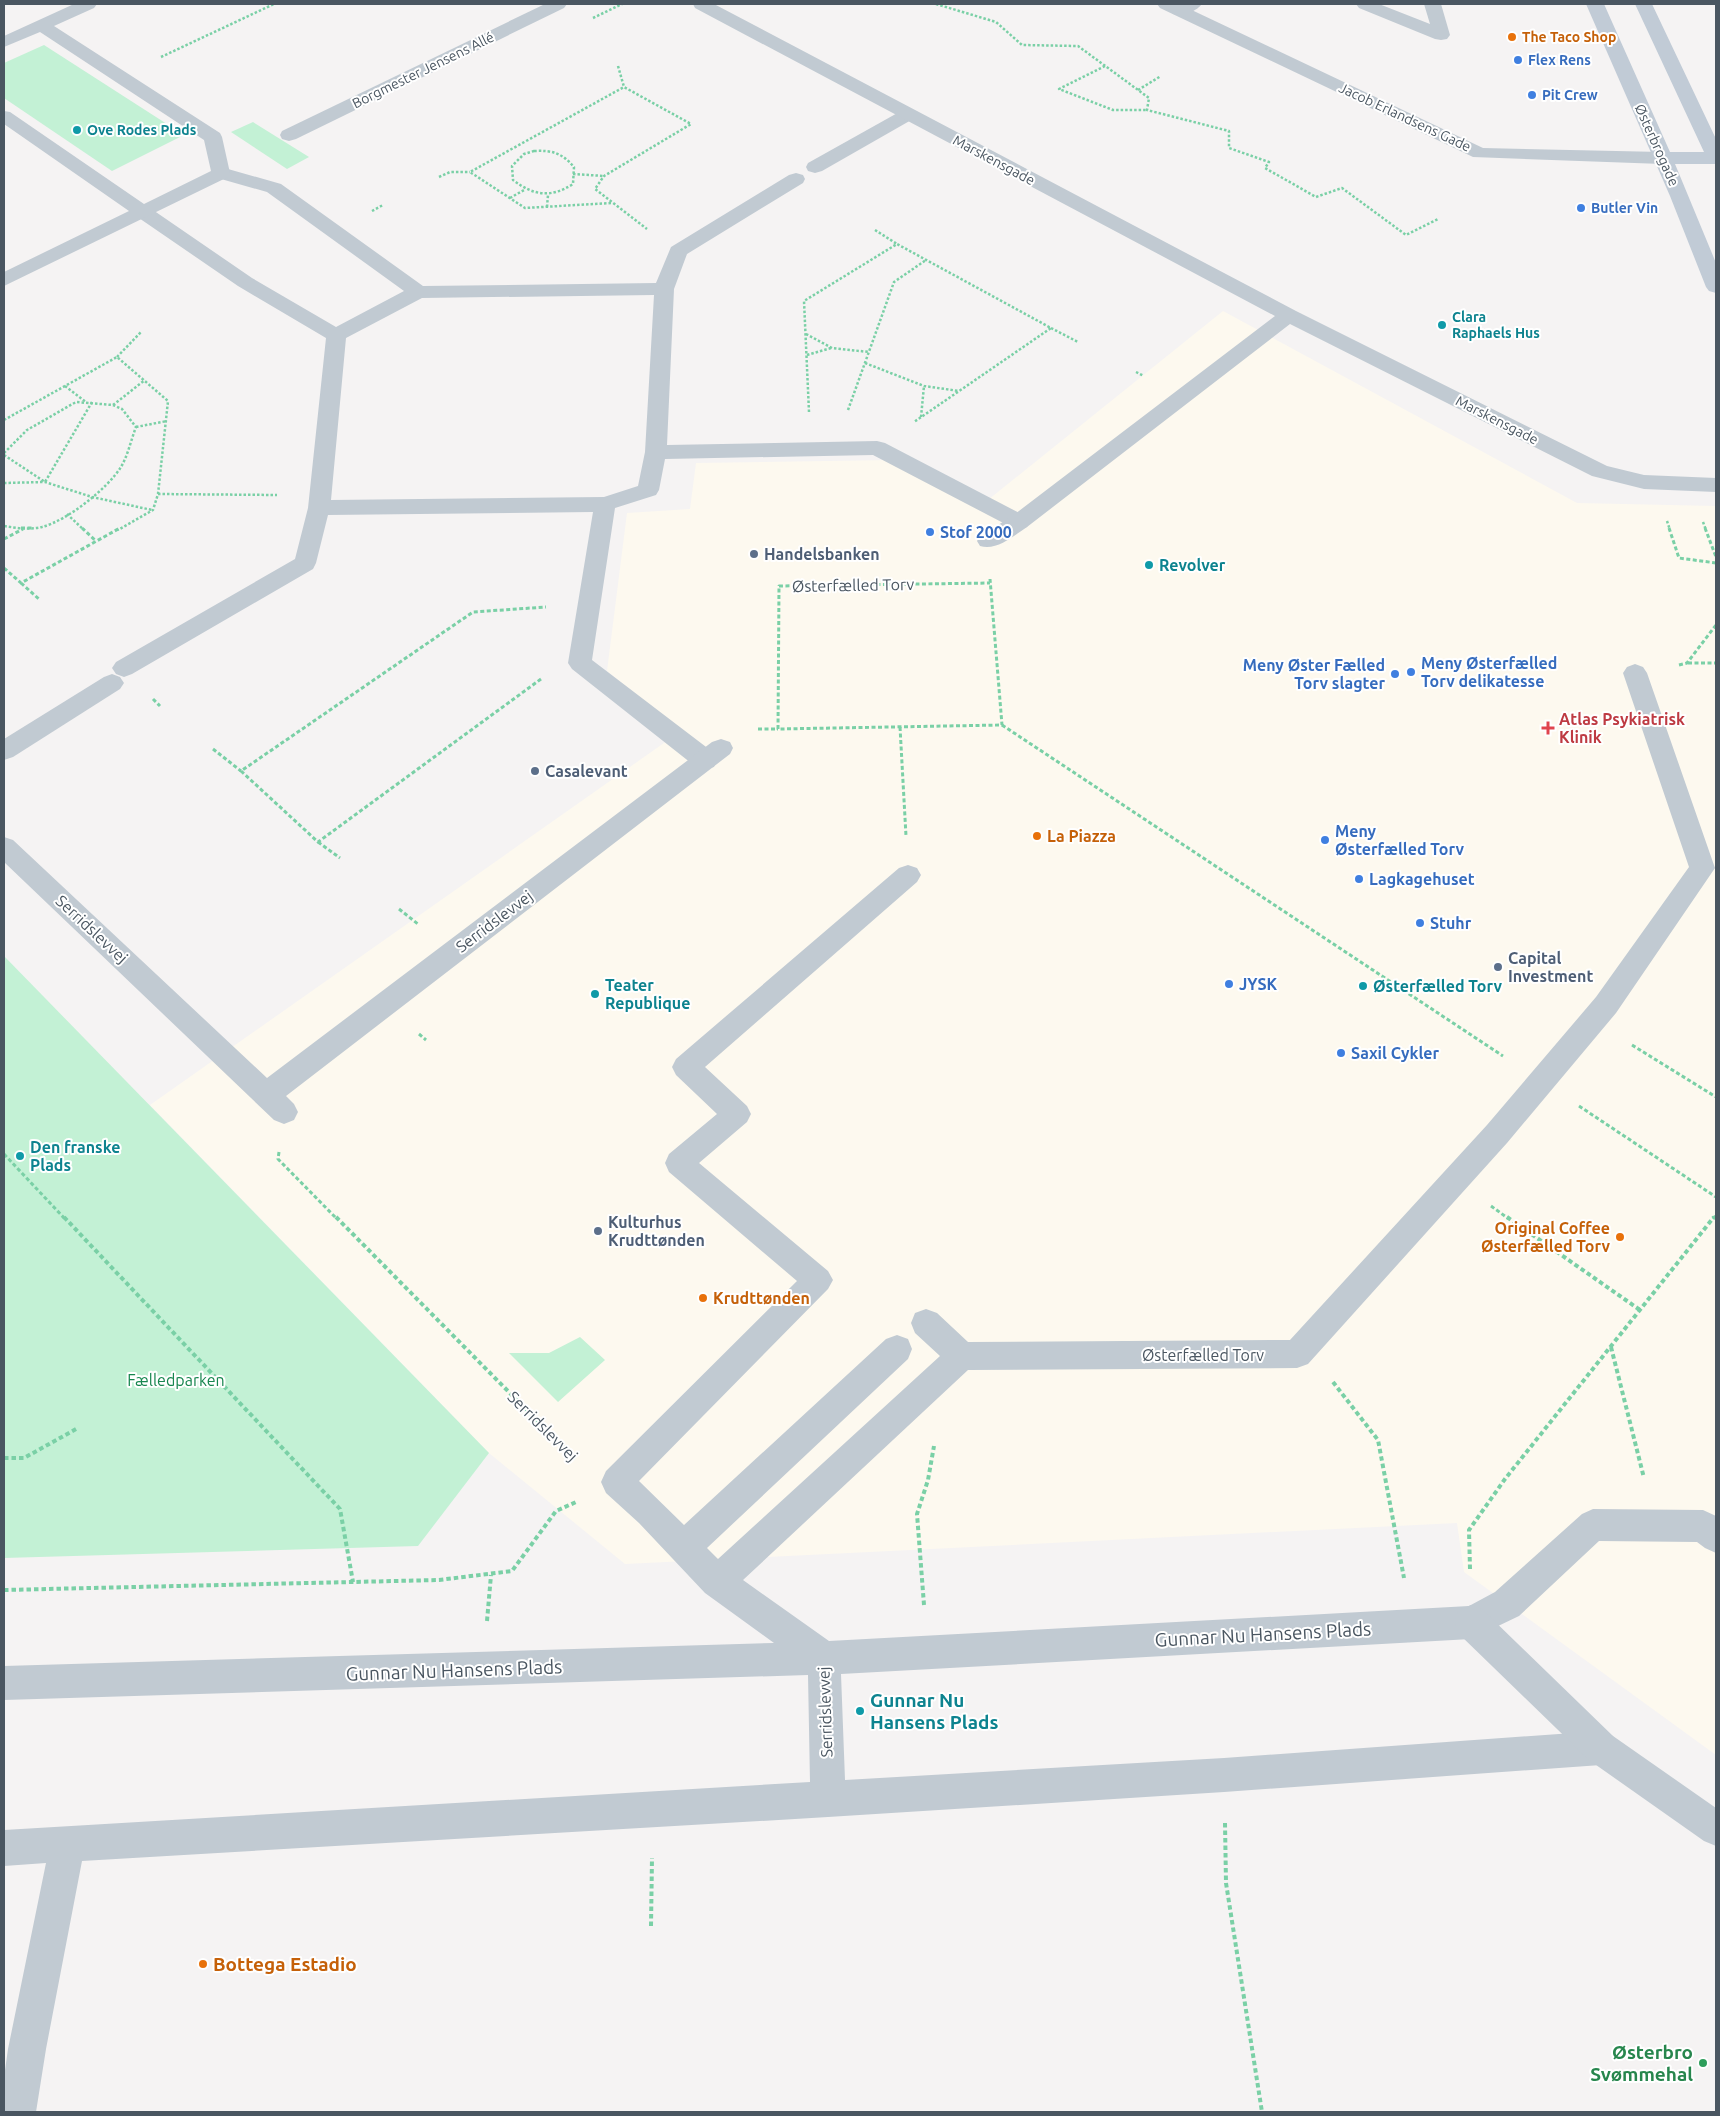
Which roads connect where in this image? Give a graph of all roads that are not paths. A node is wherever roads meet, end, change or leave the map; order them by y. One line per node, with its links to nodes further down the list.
1 (88, 4): 9 (street)
2 (558, 4): 13 (street, Borgmester Jensens Allé)
3 (701, 4): 11 (street, Marskensgade)
4 (1365, 4): 5 (street)
5 (1432, 4)
6 (1595, 4): 14 (street, Østerbrogade)
7 (1644, 4): 15 (street)
8 (1179, 6): 14 (street, Jacob Erlandsens Gade)
9 (42, 25): 10 (street); 17 (street)
10 (4, 42)
11 (907, 115): 16 (street); 24 (street, Marskensgade)
12 (4, 116): 19 (street)
13 (289, 135)
14 (1662, 158): 15 (street); 21 (street, Østerbrogade)
15 (1716, 158)
16 (815, 167)
17 (221, 173): 19 (street); 23 (street)
18 (796, 179): 22 (street)
19 (142, 212): 20 (street); 25 (street)
20 (4, 280)
21 (1716, 287)
22 (664, 289): 23 (street); 26 (street)
23 (418, 292): 25 (street)
24 (1289, 315): 27 (street, Marskensgade); 30 (street)
25 (336, 335): 28 (street)
26 (656, 452): 29 (street); 30 (street)
27 (1716, 485)
28 (319, 502): 29 (street); 33 (street)
29 (605, 504): 34 (street, Serridslevvej)
30 (1018, 522): 31 (street)
31 (988, 540)
32 (1635, 673): 38 (street, Østerfælled Torv)
33 (4, 751)
34 (4, 847)
35 (908, 875): 40 (street, Serridslevvej)
36 (926, 1323): 38 (street)
37 (897, 1349): 40 (street)
38 (962, 1356): 41 (street)
39 (1716, 1537): 42 (street)
40 (684, 1548): 41 (street, Serridslevvej)
41 (716, 1582): 43 (street, Serridslevvej)
42 (1471, 1622): 43 (street, Gunnar Nu Hansens Plads); 45 (street)
43 (824, 1658): 44 (street, Gunnar Nu Hansens Plads); 46 (street, Serridslevvej)
44 (4, 1683)
45 (1602, 1748): 46 (street); 47 (street)
46 (828, 1800): 48 (street)
47 (1716, 1829)
48 (68, 1844): 49 (street); 50 (street)
49 (4, 1848)
50 (17, 2112)

